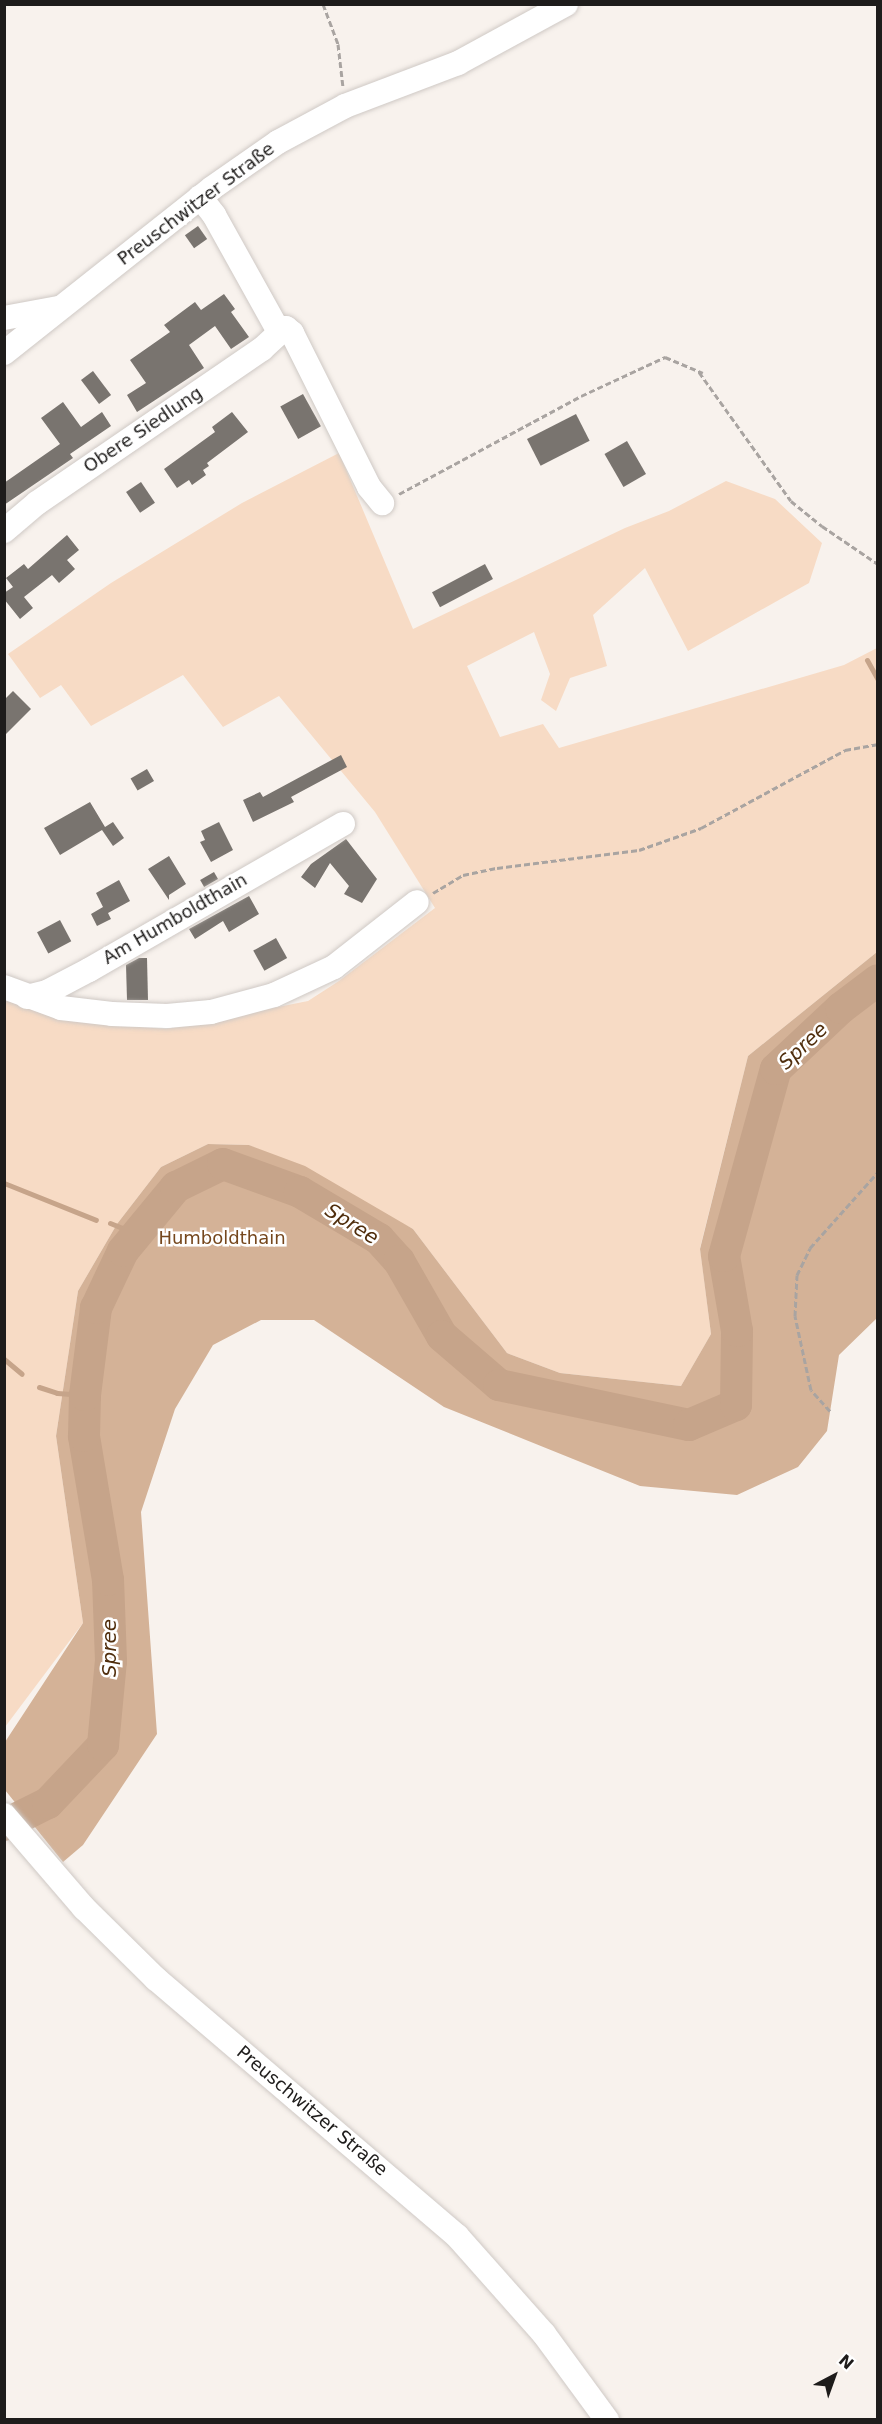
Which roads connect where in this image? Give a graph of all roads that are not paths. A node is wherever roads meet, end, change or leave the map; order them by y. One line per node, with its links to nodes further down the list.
1 (566, 4): 2 (street, Preuschwitzer Straße)
2 (200, 197): 3 (street, Preuschwitzer Straße); 5 (street)
3 (60, 308): 4 (street); 6 (street, Preuschwitzer Straße)
4 (4, 318)
5 (277, 328): 7 (street); 8 (street, Obere Siedlung)
6 (4, 353)
7 (382, 503)
8 (4, 531)
9 (343, 824): 12 (street, Am Humboldthain)
10 (417, 902): 12 (street)
11 (4, 987): 12 (street)
12 (27, 997)
13 (4, 1815): 14 (street, Preuschwitzer Straße)
14 (607, 2420)

